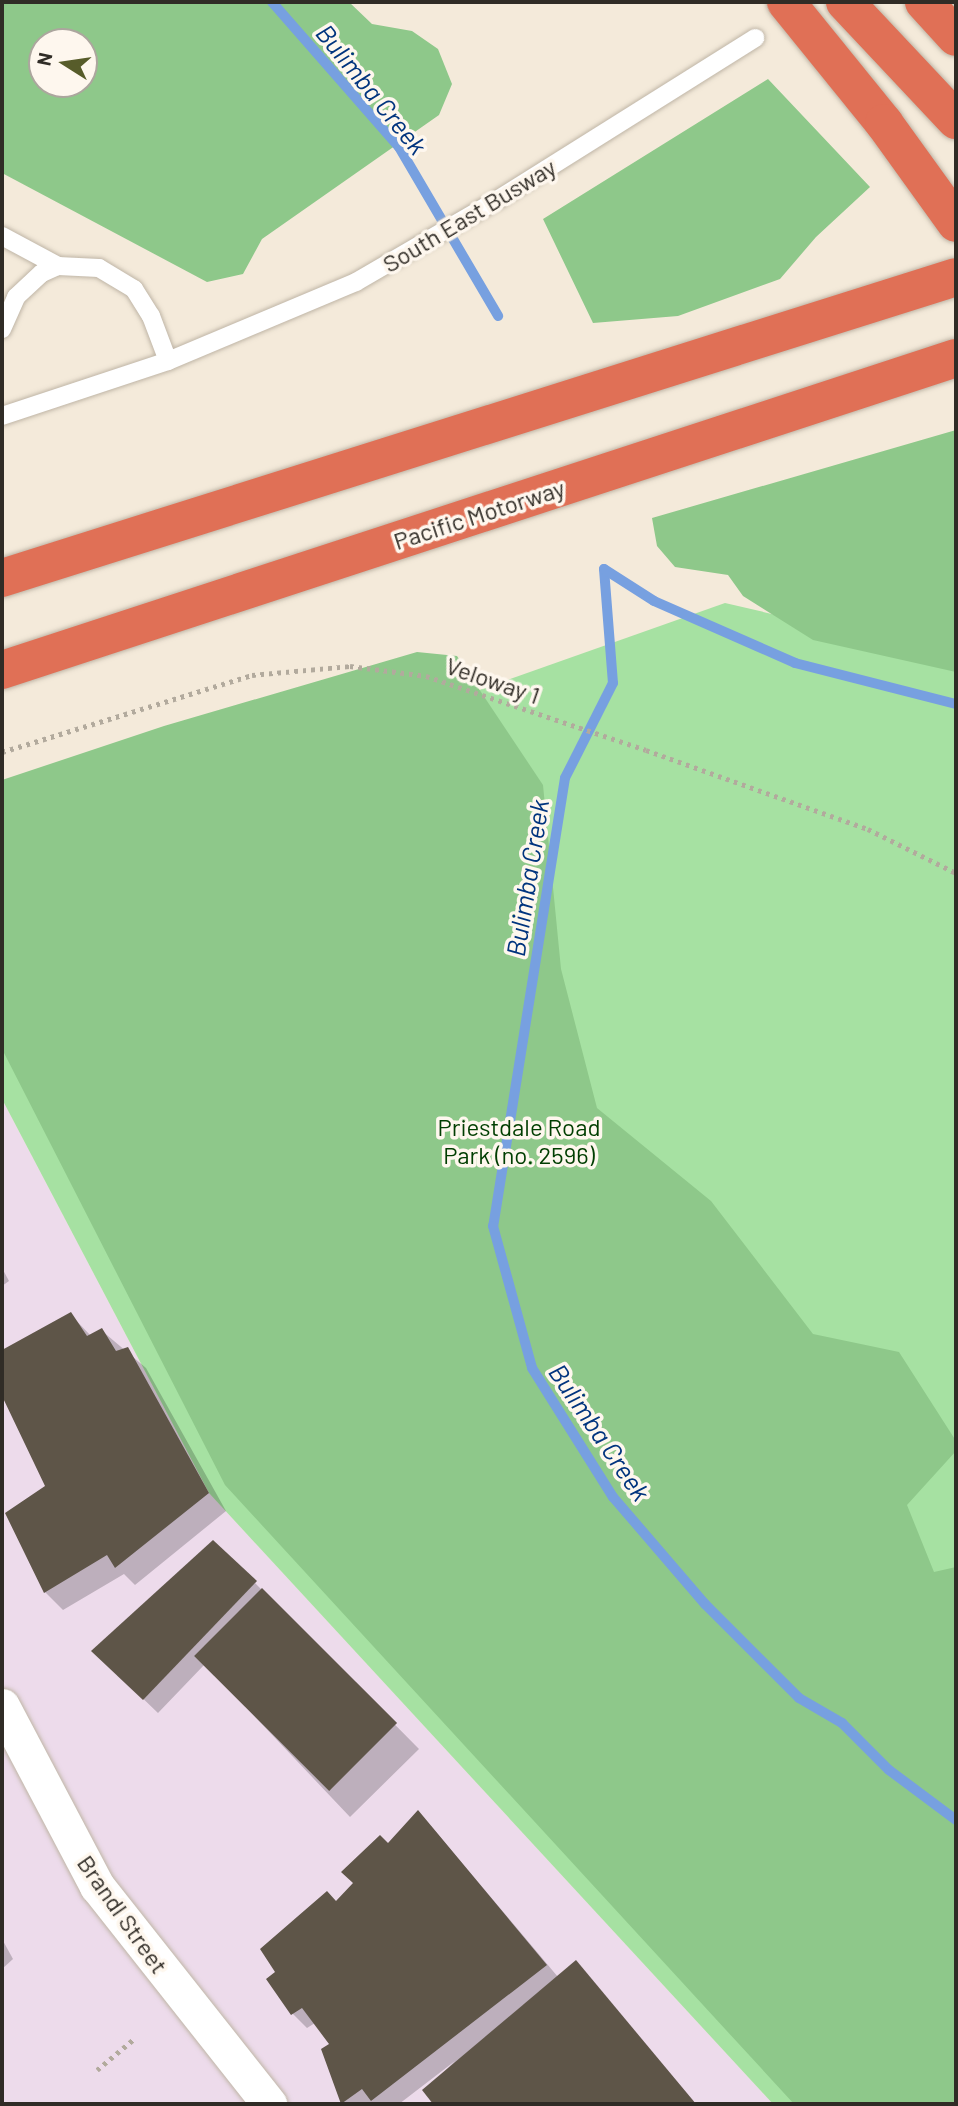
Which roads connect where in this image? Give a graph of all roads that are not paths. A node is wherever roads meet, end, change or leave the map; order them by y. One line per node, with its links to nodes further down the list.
1 (786, 2): 5 (highway)
2 (845, 2): 4 (highway)
3 (755, 38): 11 (lane, South East Busway)
4 (956, 120)
5 (956, 223)
6 (2, 236): 7 (lane)
7 (58, 266): 9 (lane); 11 (lane)
8 (956, 277): 13 (highway)
9 (2, 329)
10 (956, 358): 14 (highway, Pacific Motorway)
11 (168, 361): 12 (lane, South East Busway)
12 (2, 416)
13 (2, 578)
14 (2, 670)
15 (2, 1706): 16 (street, Brandl Street)
16 (270, 2104)

